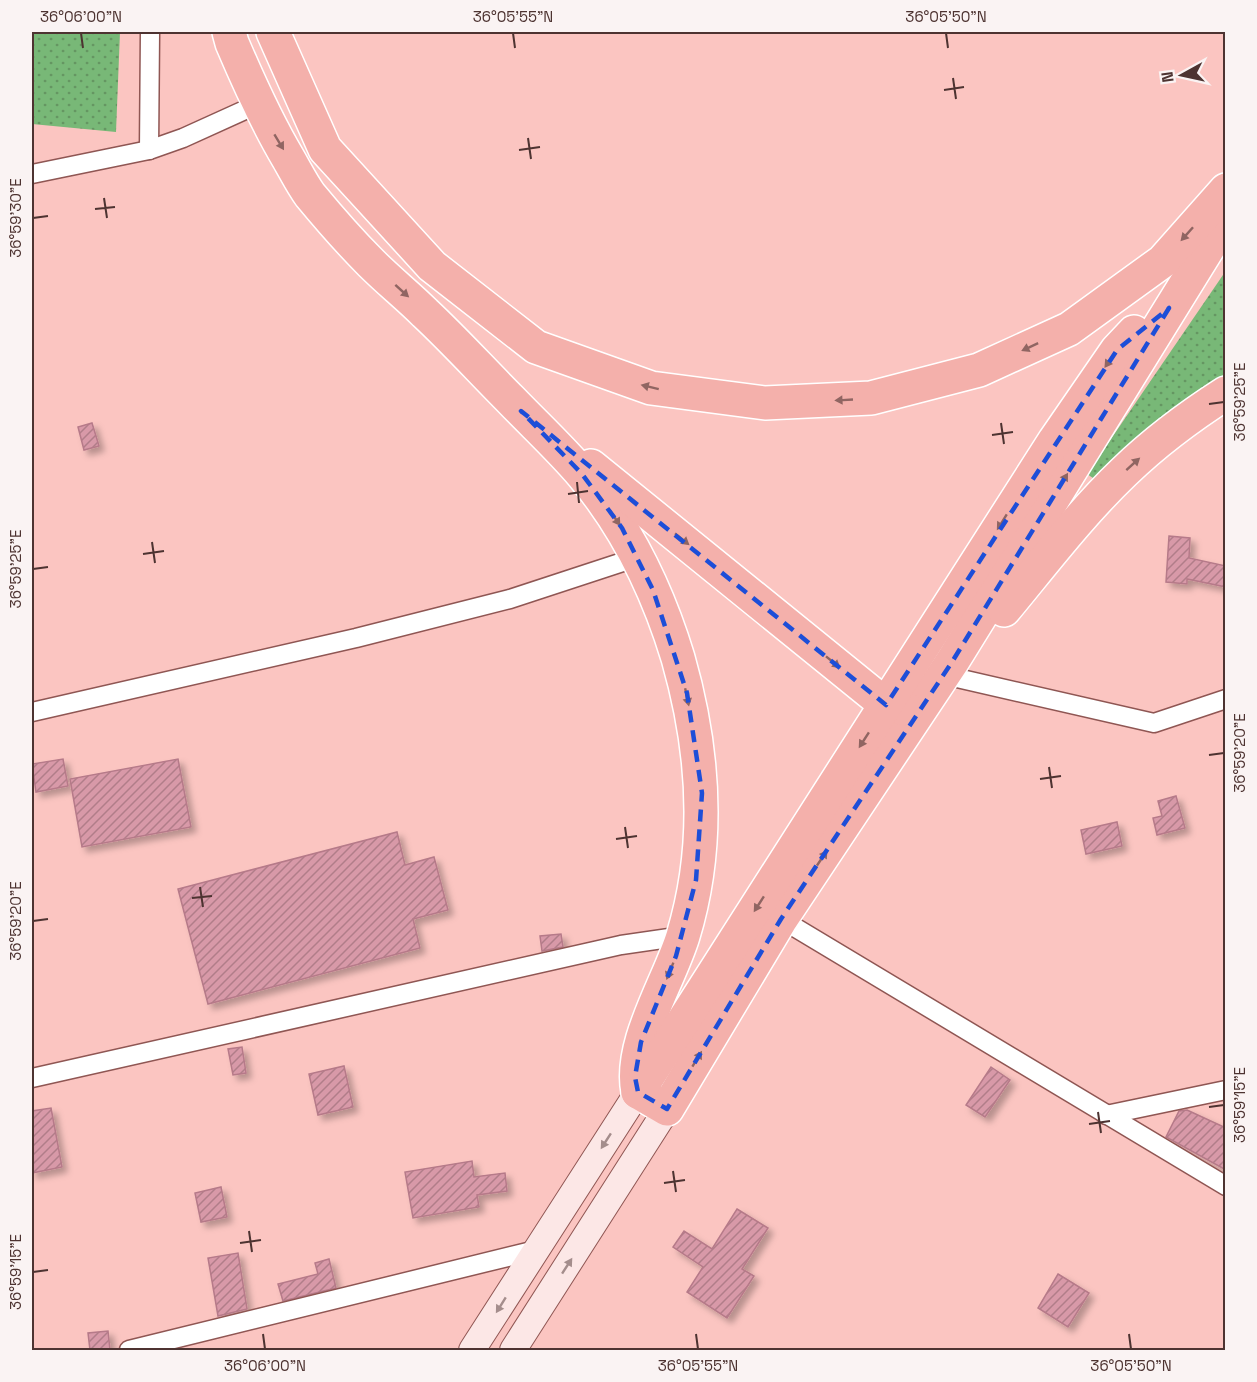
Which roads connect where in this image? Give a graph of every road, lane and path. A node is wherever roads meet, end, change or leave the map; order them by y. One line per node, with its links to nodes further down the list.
1 (150, 32): 5 (street)
2 (229, 32): 4 (highway)
3 (273, 32): 7 (highway, one-way to 3)
4 (258, 104): 5 (street); 11 (highway, one-way to 11)
5 (149, 150): 6 (street)
6 (32, 174)
7 (1226, 190)
8 (1226, 219): 9 (highway)
9 (1169, 308): 13 (highway, one-way to 9); 16 (highway, one-way to 16)
10 (1226, 393): 13 (highway, one-way to 10)
11 (521, 411): 12 (highway, one-way to 12); 16 (highway, one-way to 16)
12 (638, 557): 17 (street); 19 (highway, one-way to 19)
13 (948, 669): 14 (street); 15 (highway)
14 (1226, 699)
15 (927, 702): 16 (highway); 18 (highway, one-way to 15)
16 (886, 705): 22 (highway, one-way to 22)
17 (32, 712)
18 (781, 919): 23 (highway, one-way to 18); 24 (street)
19 (683, 936): 20 (street); 22 (highway, one-way to 22)
20 (32, 1078)
21 (1226, 1090): 24 (street)
22 (638, 1092): 23 (highway); 26 (main road, one-way to 26)
23 (668, 1109): 29 (main road, one-way to 23)
24 (1106, 1115): 25 (street)
25 (1226, 1186)
26 (536, 1250): 27 (street); 28 (main road, one-way to 28)
27 (129, 1350)
28 (472, 1350)
29 (513, 1350)

